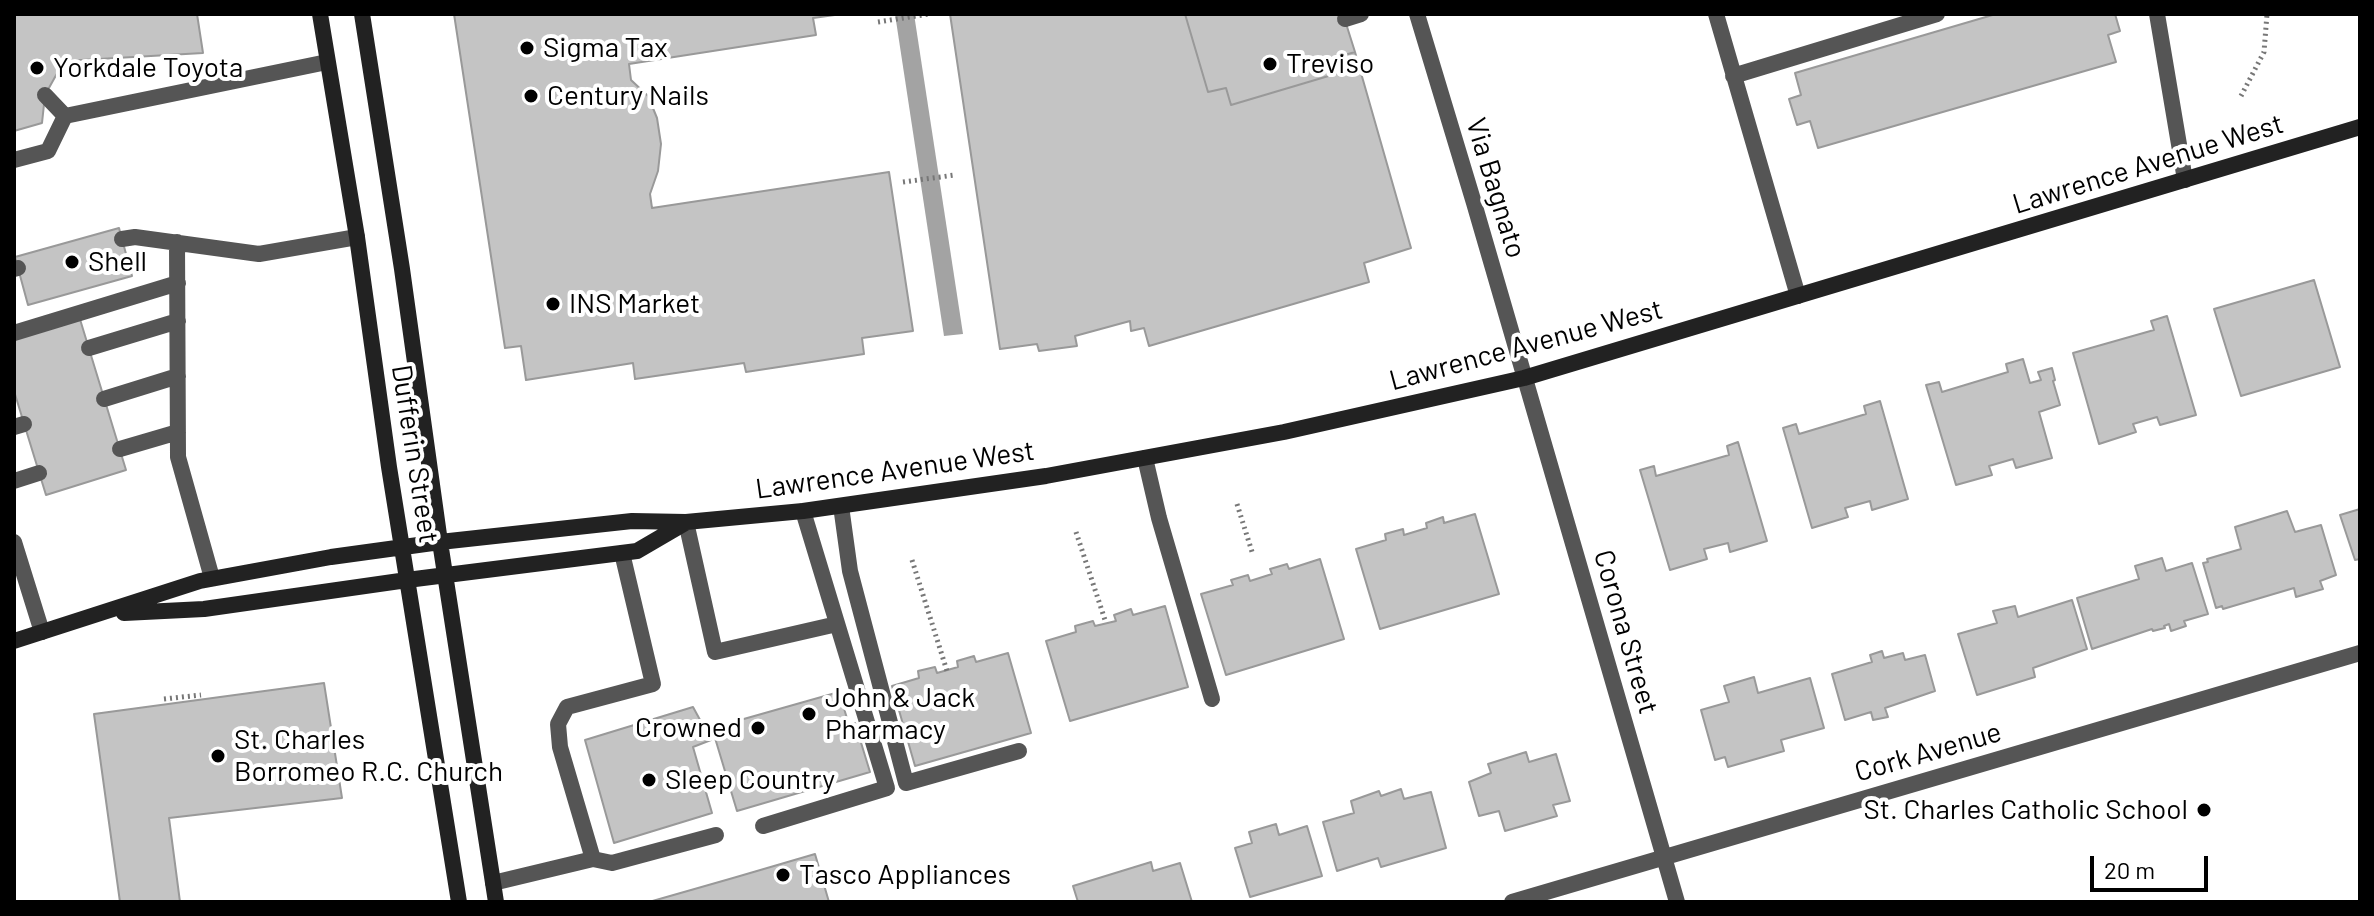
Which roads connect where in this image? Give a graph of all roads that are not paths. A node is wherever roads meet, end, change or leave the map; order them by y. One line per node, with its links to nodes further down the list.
1 (320, 14): 7 (main road, Dufferin Street)
2 (362, 14): 34 (main road, Dufferin Street)
3 (1417, 14): 23 (street, Via Bagnato)
4 (1716, 14): 8 (street)
5 (1937, 14): 8 (street)
6 (2157, 14): 13 (street)
7 (327, 62): 10 (street); 14 (main road, Dufferin Street)
8 (1733, 76): 18 (street)
9 (45, 95): 10 (street)
10 (65, 116): 12 (street)
11 (2360, 127): 13 (main road, Lawrence Avenue West)
12 (14, 160)
13 (2185, 180): 18 (main road, Lawrence Avenue West)
14 (357, 237): 16 (street); 35 (main road, Dufferin Street)
15 (122, 239): 16 (street)
16 (177, 242): 17 (street)
17 (178, 283): 19 (street); 20 (street)
18 (1798, 296): 23 (main road, Lawrence Avenue West)
19 (178, 321): 21 (street); 22 (street)
20 (14, 333)
21 (89, 348)
22 (178, 376): 24 (street); 25 (street)
23 (1524, 378): 27 (main road, Lawrence Avenue West); 49 (street, Corona Street)
24 (104, 399)
25 (178, 432): 26 (street); 38 (street)
26 (120, 449)
27 (1145, 458): 30 (main road, Lawrence Avenue West); 45 (street)
28 (39, 473): 29 (street)
29 (14, 481)
30 (841, 506): 31 (main road, Lawrence Avenue West); 46 (street)
31 (803, 511): 32 (main road, Lawrence Avenue West); 41 (street)
32 (686, 522): 34 (main road, Lawrence Avenue West); 36 (main road, Lawrence Avenue West); 41 (street)
33 (14, 542): 42 (street)
34 (440, 542): 35 (main road, Lawrence Avenue West); 37 (main road, Dufferin Street)
35 (403, 546): 38 (main road, Lawrence Avenue West); 39 (main road, Dufferin Street)
36 (622, 553): 37 (main road, Lawrence Avenue West); 50 (street)
37 (446, 575): 39 (main road, Lawrence Avenue West); 51 (main road, Dufferin Street)
38 (212, 578): 40 (main road, Lawrence Avenue West)
39 (407, 580): 40 (main road, Lawrence Avenue West); 52 (main road, Dufferin Street)
40 (101, 614): 42 (main road, Lawrence Avenue West)
41 (837, 624): 47 (street)
42 (42, 632): 43 (main road, Lawrence Avenue West)
43 (14, 641)
44 (2360, 653): 49 (street, Cork Avenue)
45 (1212, 699)
46 (1019, 751)
47 (763, 826)
48 (716, 835): 50 (street)
49 (1664, 856): 54 (street, Cork Avenue); 55 (street, Corona Street)
50 (593, 859): 51 (street)
51 (493, 883): 53 (main road, Dufferin Street)
52 (459, 902)
53 (496, 902)
54 (1512, 902)
55 (1677, 902)

